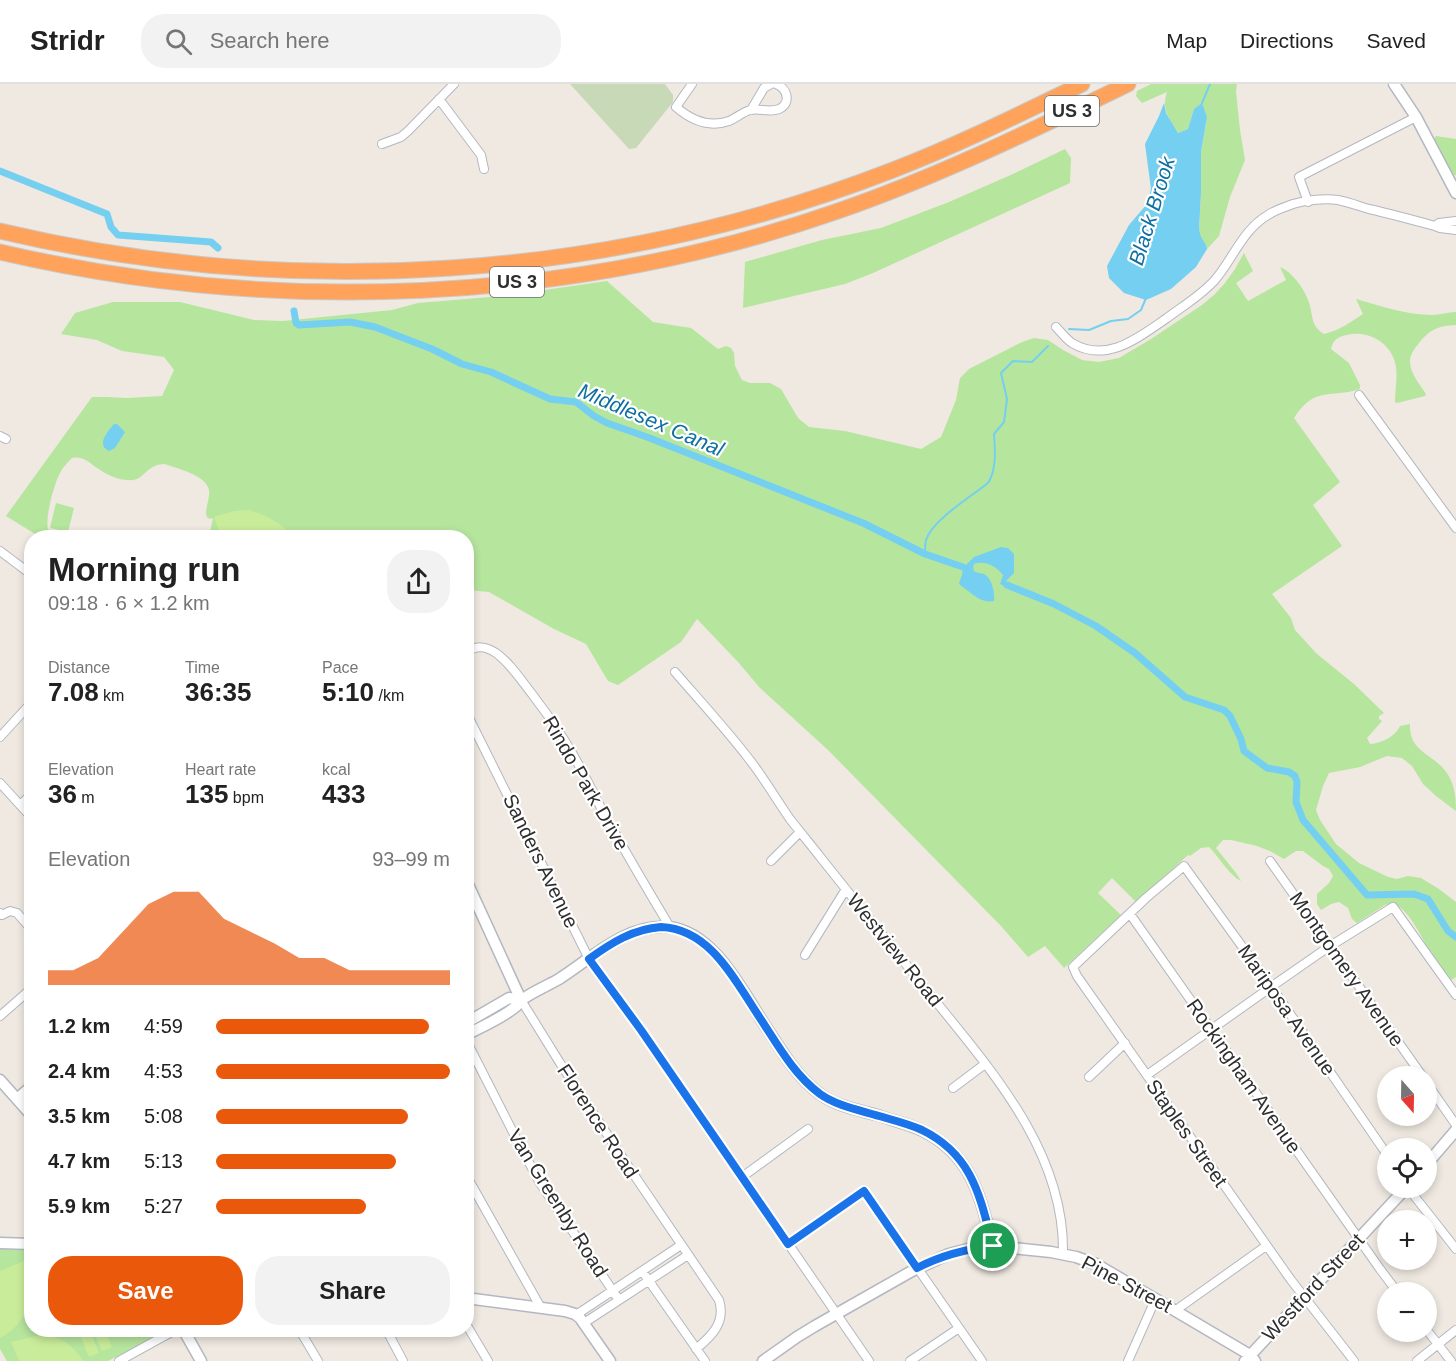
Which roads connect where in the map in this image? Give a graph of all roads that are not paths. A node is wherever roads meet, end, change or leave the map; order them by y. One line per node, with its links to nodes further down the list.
1 (454, 84): 8 (street)
2 (692, 84): 9 (street)
3 (771, 84): 9 (street)
4 (776, 84): 9 (street)
5 (1082, 84): 21 (highway, US 3)
6 (1128, 84): 20 (highway, US 3)
7 (1394, 84): 10 (street)
8 (439, 99): 11 (street); 12 (street)
9 (751, 110)
10 (1416, 117): 13 (street); 14 (street)
11 (382, 144)
12 (484, 169)
13 (1456, 193)
14 (1308, 202): 17 (street); 22 (street)
15 (0, 221): 21 (highway)
16 (1456, 222): 17 (street)
17 (1435, 226): 18 (street)
18 (1456, 230)
19 (0, 231): 21 (highway, US 3)
20 (0, 252)
21 (180, 262)
22 (1056, 327)
23 (1359, 395): 24 (street)
24 (1456, 528)
25 (0, 551): 26 (street)
26 (24, 569)
27 (474, 648): 44 (street, Rindo Park Drive)
28 (675, 672): 36 (street, Westview Road)
29 (24, 711): 31 (street)
30 (474, 728): 47 (street, Sanders Avenue)
31 (0, 737)
32 (0, 783): 34 (street)
33 (24, 801): 34 (street)
34 (20, 805): 35 (street)
35 (24, 809)
36 (800, 832): 37 (street); 39 (street, Westview Road)
37 (771, 861)
38 (1270, 861): 45 (street, Montgomery Avenue)
39 (846, 889): 46 (street); 58 (street, Westview Road)
40 (474, 897): 51 (street, Florence Road)
41 (1130, 914): 48 (street, Mariposa Avenue); 54 (street, Rockingham Avenue); 56 (street, Staples Street)
42 (1, 915): 43 (street)
43 (24, 921)
44 (670, 927): 47 (street); 81 (street)
45 (1331, 946): 48 (street); 49 (street); 59 (street, Montgomery Avenue)
46 (805, 956)
47 (589, 959): 51 (street); 72 (street, Sanders Avenue)
48 (1271, 987): 54 (street); 70 (street, Mariposa Avenue)
49 (1456, 994)
50 (24, 995): 52 (street)
51 (521, 1000): 53 (street); 55 (street); 80 (street, Florence Road)
52 (0, 1016)
53 (474, 1018)
54 (1211, 1029): 60 (street); 76 (street, Rockingham Avenue)
55 (474, 1031)
56 (1125, 1043): 60 (street, Staples Street); 61 (street)
57 (474, 1056): 90 (street, Van Greenby Road)
58 (985, 1064): 63 (street); 85 (street, Westview Road)
59 (1415, 1066)
60 (1147, 1075): 82 (street, Staples Street)
61 (1089, 1077)
62 (0, 1080): 65 (street)
63 (953, 1088)
64 (24, 1093): 65 (street)
65 (17, 1099): 67 (street)
66 (1437, 1099): 68 (street)
67 (24, 1107)
68 (1456, 1128): 71 (street)
69 (808, 1129): 72 (street)
70 (1377, 1140)
71 (1437, 1151)
72 (742, 1176): 79 (street, Sanders Avenue)
73 (474, 1189): 95 (street)
74 (1397, 1198): 76 (street, Westford Street)
75 (1415, 1198): 83 (street)
76 (1358, 1238): 89 (street, Rockingham Avenue); 91 (street, Westford Street)
77 (0, 1243): 78 (street)
78 (24, 1244)
79 (788, 1244): 86 (street); 97 (street, Sanders Avenue)
80 (681, 1245): 84 (street, Florence Road); 87 (street)
81 (993, 1246): 85 (street, Pine Street); 86 (street, Pine Street)
82 (1266, 1246): 91 (street, Staples Street); 96 (street)
83 (1456, 1249)
84 (688, 1254): 88 (street); 108 (street, Florence Road)
85 (1063, 1254): 93 (street, Pine Street)
86 (917, 1268): 97 (street, Pine Street); 100 (street)
87 (642, 1271): 88 (street); 90 (street)
88 (648, 1281): 94 (street); 108 (street)
89 (1390, 1282)
90 (612, 1291): 94 (street, Van Greenby Road); 98 (street)
91 (1304, 1297): 109 (street, Westford Street); 122 (street, Staples Street)
92 (474, 1298): 95 (street)
93 (1156, 1298): 96 (street, Pine Street); 121 (street)
94 (619, 1300): 99 (street)
95 (541, 1308): 98 (street)
96 (1176, 1310): 109 (street, Pine Street)
97 (836, 1314): 111 (street, Pine Street); 118 (street, Sanders Avenue)
98 (576, 1315): 99 (street)
99 (584, 1323): 116 (street)
100 (959, 1328): 119 (street); 120 (street)
101 (1456, 1330): 107 (street)
102 (163, 1337): 110 (street)
103 (188, 1337): 112 (street)
104 (304, 1337): 113 (street)
105 (390, 1337): 114 (street)
106 (474, 1337): 115 (street)
107 (1438, 1344): 123 (street); 124 (street)
108 (696, 1348): 117 (street)
109 (1250, 1359)
110 (122, 1360)
111 (766, 1360)
112 (201, 1361)
113 (318, 1361)
114 (403, 1361)
115 (488, 1361)
116 (610, 1361)
117 (705, 1361)
118 (869, 1361)
119 (910, 1361)
120 (982, 1361)
121 (1128, 1361)
122 (1354, 1361)
123 (1417, 1361)
124 (1451, 1361)

